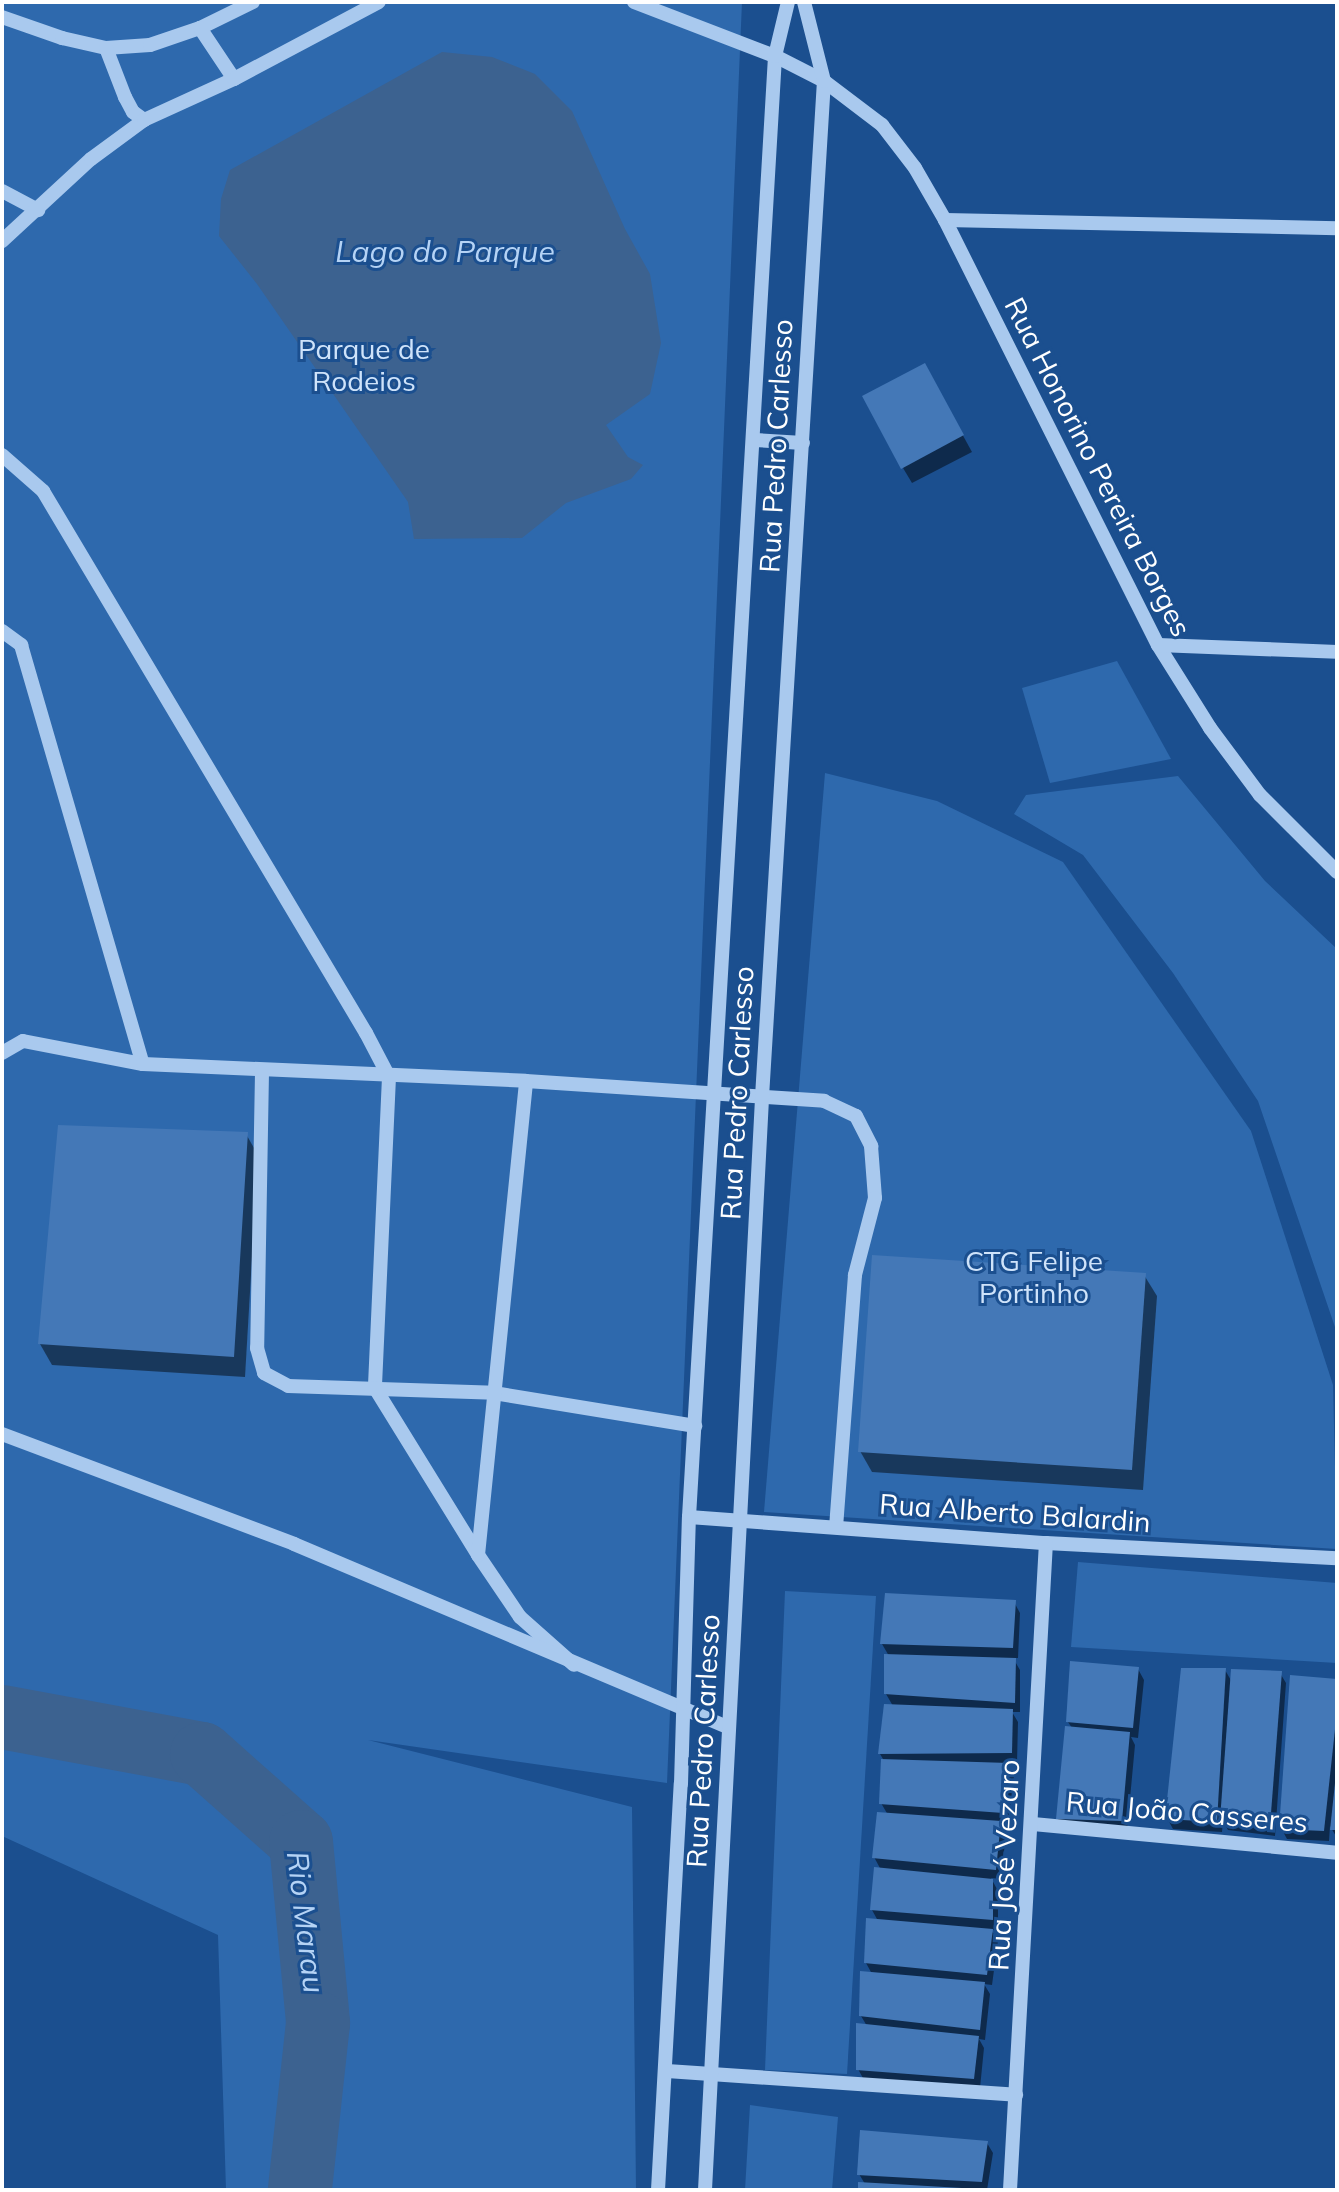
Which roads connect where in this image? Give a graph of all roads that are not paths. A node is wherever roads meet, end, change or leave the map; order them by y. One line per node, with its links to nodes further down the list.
1 (253, 2): 7 (street)
2 (379, 2): 10 (street)
3 (634, 2): 9 (street, Rua Honorino Pereira Borges)
4 (788, 2): 9 (street, Rua Pedro Carlesso)
5 (804, 2): 11 (street, Rua Pedro Carlesso)
6 (2, 17): 8 (street)
7 (200, 28): 8 (street); 10 (street)
8 (106, 48): 12 (street)
9 (775, 56): 11 (street, Rua Honorino Pereira Borges); 18 (street, Rua Pedro Carlesso)
10 (234, 79): 12 (street)
11 (824, 81): 15 (street, Rua Honorino Pereira Borges); 19 (street, Rua Pedro Carlesso)
12 (144, 120): 14 (street)
13 (2, 191): 14 (street)
14 (38, 210): 17 (street)
15 (945, 220): 16 (street); 22 (street, Rua Honorino Pereira Borges)
16 (1337, 228)
17 (2, 241)
18 (755, 440): 19 (street); 30 (street, Rua Pedro Carlesso)
19 (803, 443): 31 (street, Rua Pedro Carlesso)
20 (2, 455): 28 (street)
21 (2, 631): 26 (street)
22 (1158, 645): 23 (street); 24 (street, Rua Honorino Pereira Borges)
23 (1337, 652)
24 (1337, 872)
25 (2, 1053): 26 (street)
26 (143, 1064): 27 (street)
27 (262, 1072): 28 (street); 32 (street)
28 (389, 1077): 29 (street); 32 (street)
29 (526, 1081): 30 (street); 33 (street)
30 (715, 1093): 31 (street); 34 (street, Rua Pedro Carlesso)
31 (762, 1097): 37 (street, Rua Pedro Carlesso); 38 (street)
32 (375, 1388): 33 (street); 40 (street)
33 (494, 1393): 34 (street); 40 (street)
34 (695, 1426): 36 (street, Rua Pedro Carlesso)
35 (2, 1434): 42 (street)
36 (689, 1517): 37 (street, Rua Alberto Balardin); 43 (street, Rua Pedro Carlesso)
37 (739, 1520): 38 (street, Rua Alberto Balardin); 44 (street, Rua Pedro Carlesso)
38 (836, 1526): 39 (street, Rua Alberto Balardin)
39 (1046, 1543): 41 (street, Rua Alberto Balardin); 45 (street, Rua José Vezaro)
40 (478, 1555): 42 (street)
41 (1337, 1558)
42 (574, 1665): 43 (street)
43 (683, 1711): 44 (street); 47 (street, Rua Pedro Carlesso)
44 (729, 1728): 48 (street, Rua Pedro Carlesso)
45 (1033, 1824): 46 (street, Rua João Casseres); 49 (street, Rua José Vezaro)
46 (1337, 1853)
47 (667, 2071): 48 (street); 50 (street, Rua Pedro Carlesso)
48 (713, 2074): 49 (street); 51 (street, Rua Pedro Carlesso)
49 (1016, 2095): 52 (street, Rua José Vezaro)
50 (658, 2190)
51 (705, 2190)
52 (1010, 2190)

